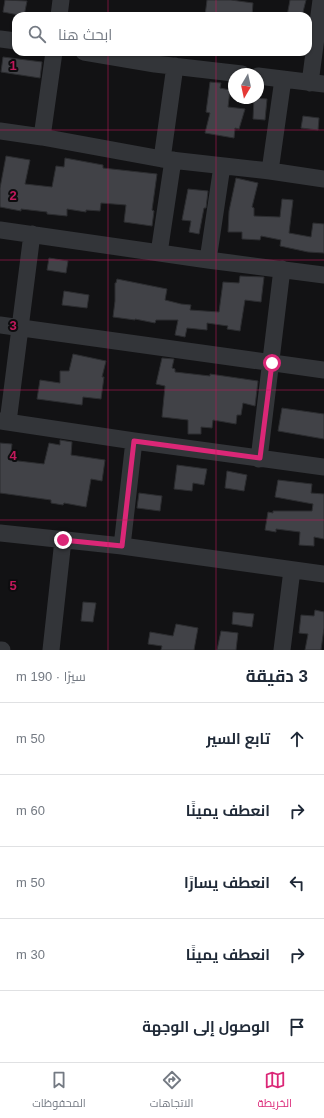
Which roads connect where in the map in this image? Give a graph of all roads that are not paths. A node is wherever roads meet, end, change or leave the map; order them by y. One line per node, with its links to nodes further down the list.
1 (61, 0): 3 (street)
2 (320, 0): 12 (street)
3 (60, 12)
4 (0, 39): 5 (street)
5 (12, 40)
6 (53, 56): 14 (street)
7 (110, 56): 8 (street)
8 (176, 66): 9 (street); 15 (street)
9 (228, 72)
10 (264, 77): 11 (street)
11 (283, 79): 12 (street); 17 (street)
12 (317, 83)
13 (0, 131): 14 (street)
14 (42, 137): 15 (street)
15 (168, 159): 16 (street); 21 (street)
16 (222, 166): 17 (street); 22 (street)
17 (270, 171): 18 (street)
18 (324, 179)
19 (0, 230): 20 (street)
20 (32, 234): 21 (street); 26 (street)
21 (159, 253): 22 (street)
22 (208, 260): 23 (street)
23 (282, 269): 24 (street); 27 (street)
24 (324, 275)
25 (0, 325): 26 (street)
26 (20, 328): 27 (street); 29 (street)
27 (272, 363): 28 (street); 31 (street)
28 (324, 370)
29 (4, 421): 30 (street)
30 (134, 441): 31 (street); 35 (street)
31 (260, 458): 32 (street)
32 (324, 467)
33 (0, 532): 34 (street)
34 (63, 540): 35 (street); 38 (street)
35 (122, 546): 36 (street)
36 (292, 570): 37 (street); 39 (street)
37 (324, 574)
38 (51, 650)
39 (282, 650)

